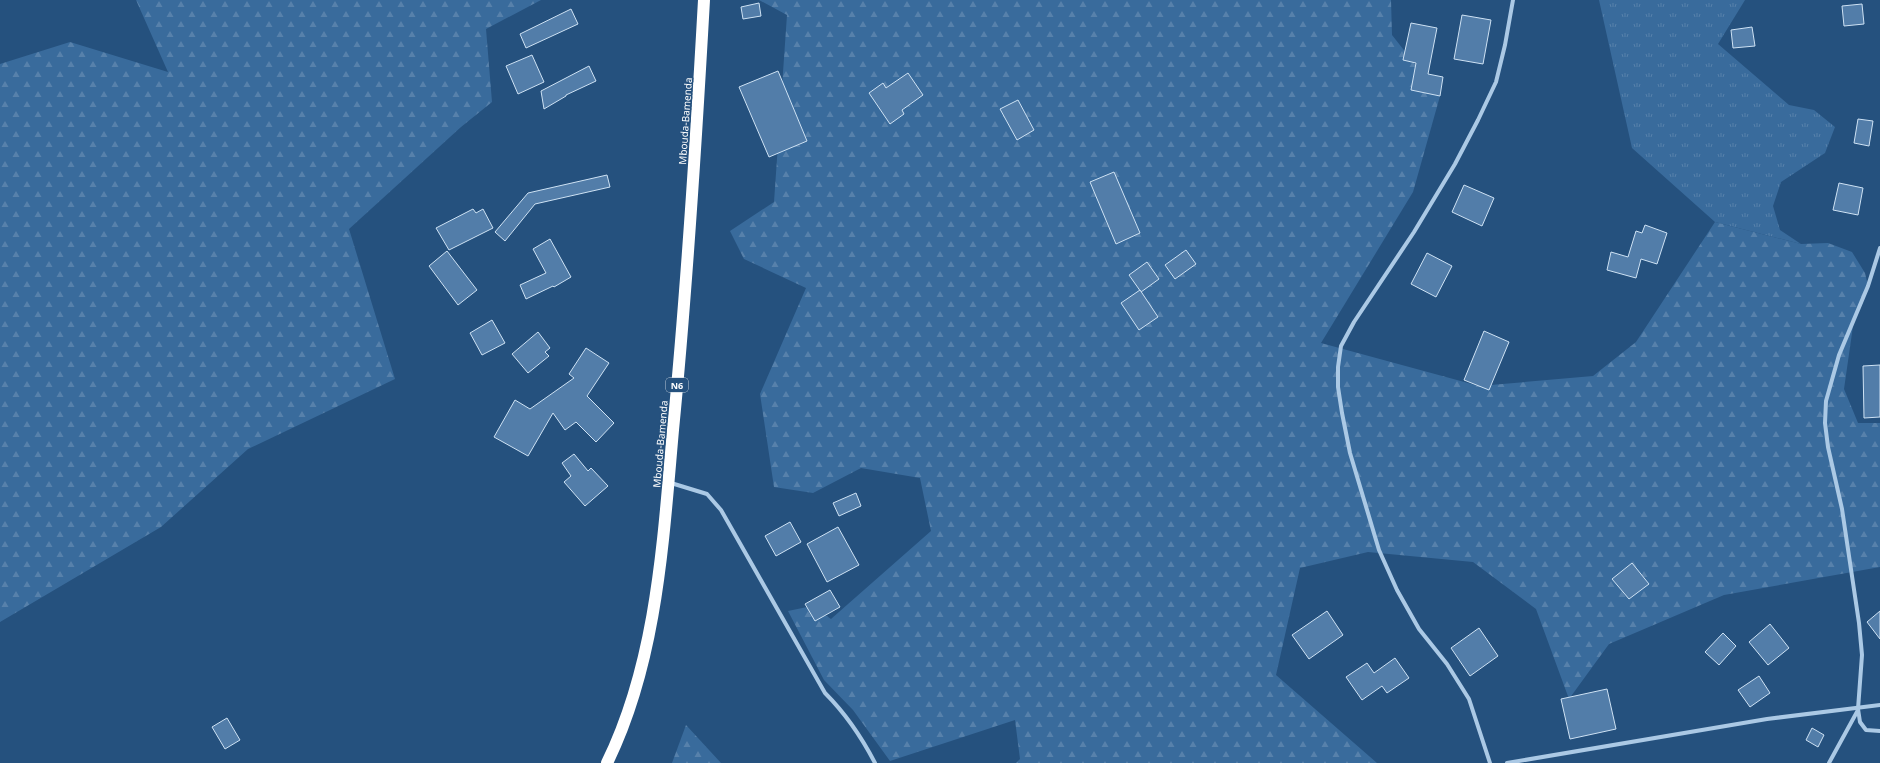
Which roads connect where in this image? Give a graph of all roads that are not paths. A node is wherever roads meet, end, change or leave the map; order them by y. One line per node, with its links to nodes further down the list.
1 (704, 0): 4 (highway, Mbouda-Bamenda / N6)
2 (1513, 0): 10 (street)
3 (1880, 248): 6 (street)
4 (668, 482): 8 (highway, Mbouda-Bamenda / N6); 9 (street)
5 (1880, 705): 6 (street)
6 (1858, 709): 7 (street); 11 (street); 12 (street)
7 (1880, 731)
8 (606, 763)
9 (875, 763)
10 (1490, 763)
11 (1507, 763)
12 (1829, 763)

